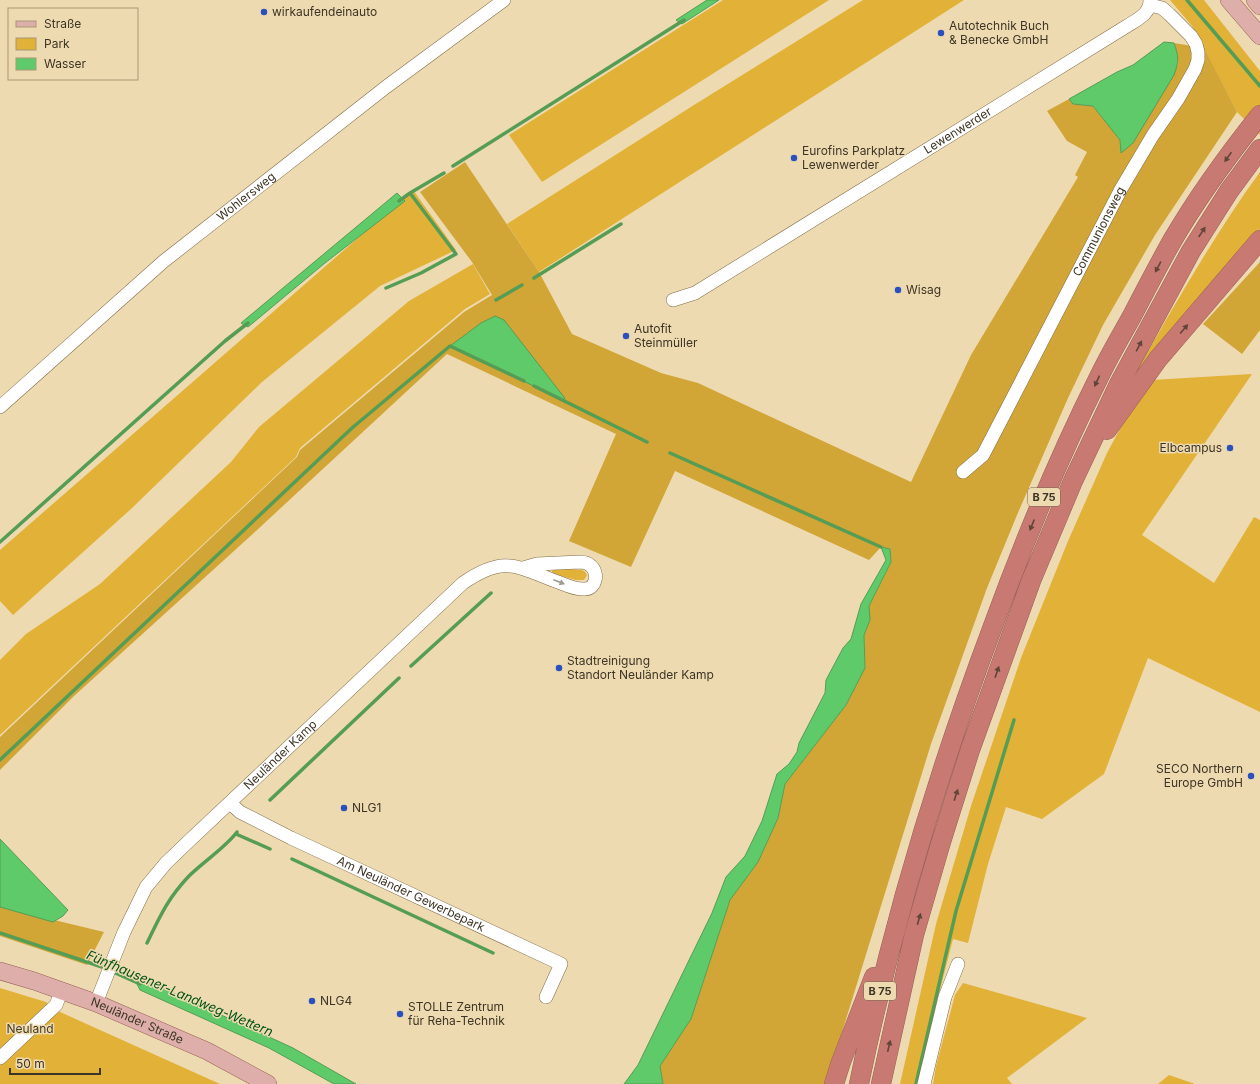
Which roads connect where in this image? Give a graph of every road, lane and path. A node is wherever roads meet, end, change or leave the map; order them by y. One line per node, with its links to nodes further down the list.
1 (504, 0): 11 (street, Wohlersweg)
2 (1229, 0): 6 (main road)
3 (1255, 0): 5 (main road)
4 (1150, 2): 10 (street, Lewenwerder); 12 (street, Communionsweg)
5 (1260, 6)
6 (1260, 36)
7 (1256, 120): 16 (highway, B 75, one-way to 16)
8 (1260, 149): 13 (highway, B 75, one-way to 8)
9 (1260, 240): 13 (highway, B 75, one-way to 9)
10 (673, 300)
11 (0, 407)
12 (963, 472)
13 (1073, 482): 26 (highway, B 75, one-way to 13)
14 (522, 568): 14 (street, Neuländer Kamp, one-way to 14); 15 (street, Neuländer Kamp)
15 (230, 803): 20 (street, Am Neuländer Gewerbepark); 21 (street, Neuländer Kamp)
16 (903, 899): 24 (highway, B 75); 25 (highway, B 75)
17 (958, 964): 27 (street)
18 (0, 971): 19 (main road, Neuländer Straße)
19 (62, 990): 21 (main road, Neuländer Straße); 22 (street)
20 (546, 997)
21 (96, 1003): 23 (main road, Neuländer Straße)
22 (0, 1058)
23 (268, 1084)
24 (834, 1084)
25 (859, 1084)
26 (881, 1084)
27 (924, 1084)

